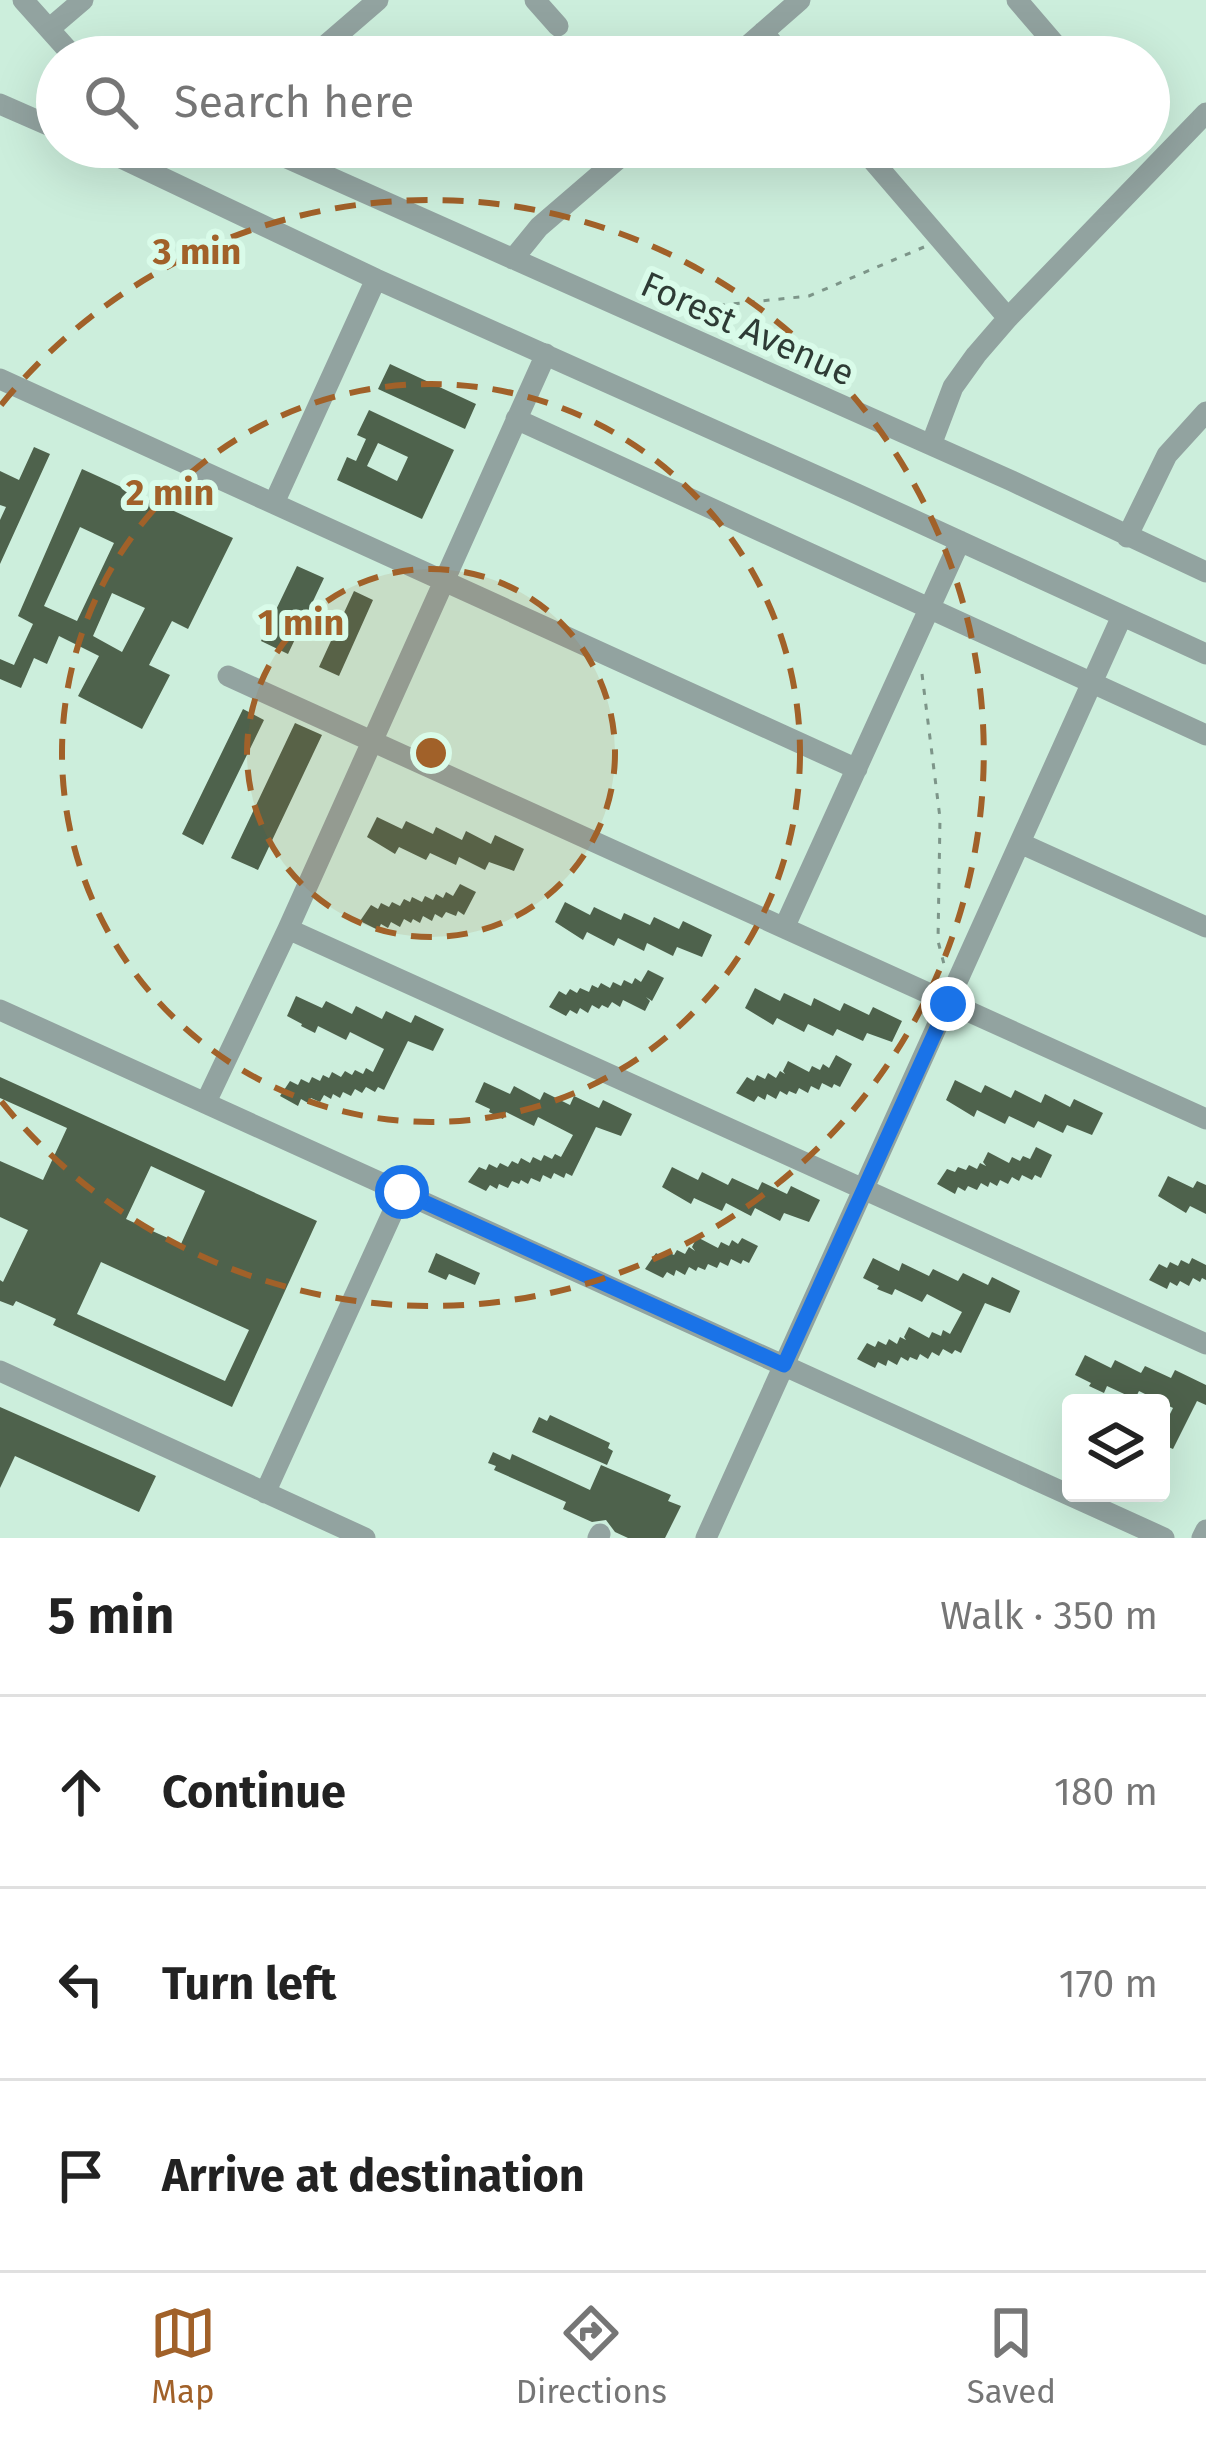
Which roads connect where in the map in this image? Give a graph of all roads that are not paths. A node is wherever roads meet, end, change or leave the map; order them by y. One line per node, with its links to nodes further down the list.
1 (23, 0): 8 (street)
2 (83, 0): 8 (street)
3 (378, 0): 11 (street)
4 (535, 0): 7 (street)
5 (800, 0): 9 (street)
6 (1017, 0): 14 (street)
7 (558, 26)
8 (49, 29): 10 (street)
9 (763, 32): 12 (street); 13 (street)
10 (55, 36)
11 (336, 36)
12 (759, 36)
13 (766, 36)
14 (1048, 36)
15 (0, 104): 17 (street)
16 (1206, 113): 18 (street)
17 (36, 120)
18 (1170, 141)
19 (142, 168): 25 (street)
20 (309, 168): 24 (street, Forest Avenue)
21 (608, 168): 24 (street)
22 (879, 168): 26 (street)
23 (1140, 168): 26 (street)
24 (513, 259): 31 (street, Forest Avenue)
25 (376, 279): 27 (street); 32 (street)
26 (1008, 318): 31 (street)
27 (546, 354): 30 (street); 34 (street)
28 (0, 379): 32 (street)
29 (1206, 412): 33 (street)
30 (516, 419): 36 (street); 37 (street)
31 (931, 445): 33 (street, Forest Avenue)
32 (274, 503): 36 (street)
33 (1127, 537): 35 (street, Forest Avenue)
34 (960, 541): 37 (street); 38 (street)
35 (1206, 572)
36 (442, 580): 43 (street); 44 (street)
37 (930, 607): 41 (street); 44 (street)
38 (1122, 616): 39 (street); 41 (street)
39 (1206, 654)
40 (228, 676): 43 (street)
41 (1092, 683): 42 (street); 45 (street)
42 (1206, 735)
43 (371, 740): 47 (street); 48 (street)
44 (857, 769): 47 (street)
45 (1020, 843): 46 (street); 49 (street)
46 (1206, 927)
47 (784, 928): 49 (street)
48 (288, 929): 51 (street); 53 (street)
49 (948, 1004): 52 (street); 53 (street)
50 (0, 1010): 51 (street)
51 (206, 1102): 54 (street)
52 (1206, 1119)
53 (864, 1190): 55 (street); 56 (street)
54 (402, 1192): 56 (street); 58 (street)
55 (1206, 1344)
56 (784, 1365): 60 (street); 61 (street)
57 (0, 1371): 58 (street)
58 (265, 1493): 59 (street)
59 (365, 1538)
60 (706, 1538)
61 (1165, 1538)

